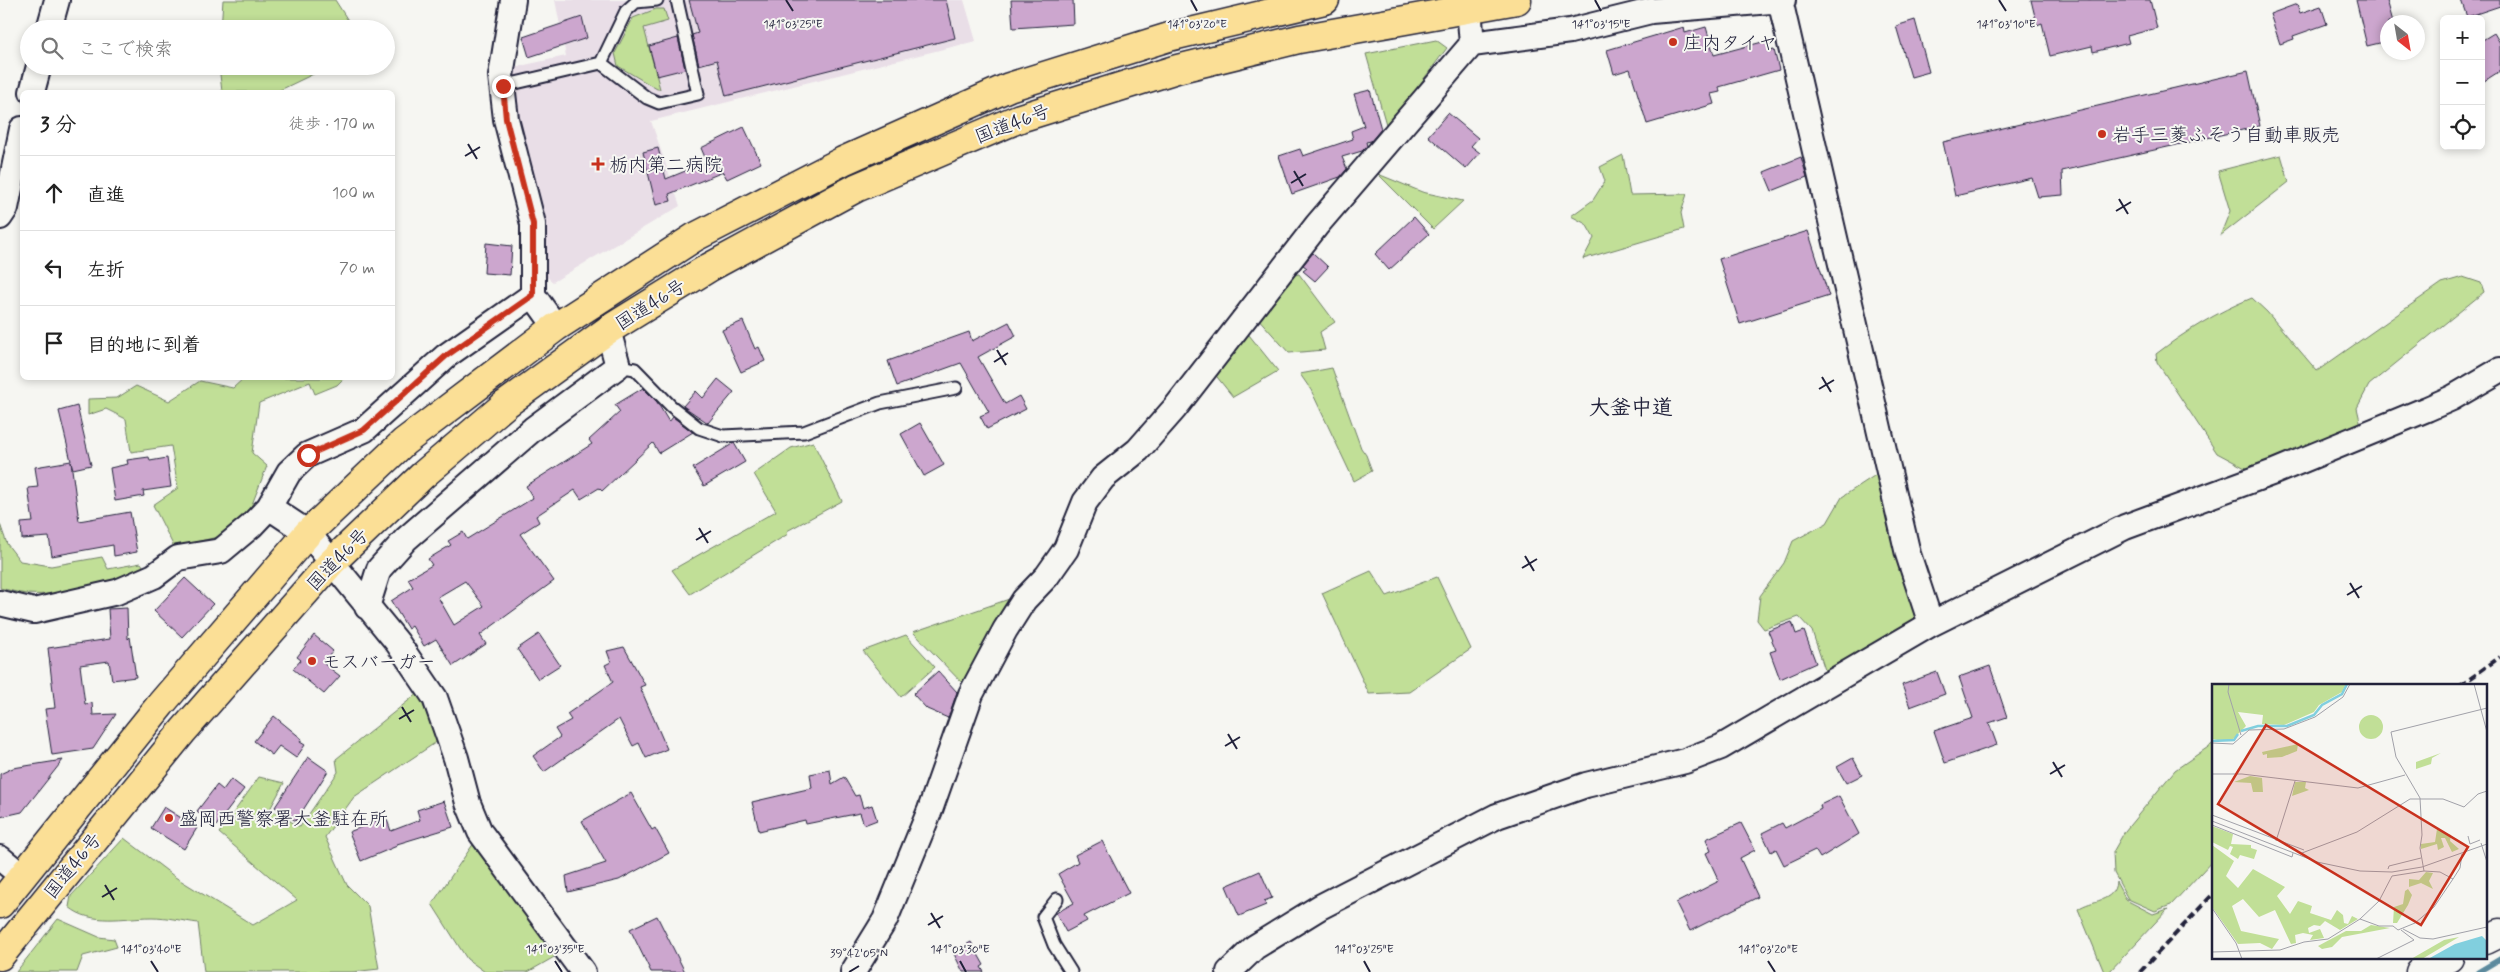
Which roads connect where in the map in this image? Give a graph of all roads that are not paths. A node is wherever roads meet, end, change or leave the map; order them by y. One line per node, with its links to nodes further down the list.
1 (57, 0): 9 (street)
2 (514, 0): 13 (street)
3 (657, 0): 11 (lane)
4 (677, 0): 11 (lane)
5 (1325, 0): 18 (highway, 国道46号)
6 (1517, 0): 8 (highway, 国道46号)
7 (1781, 0): 10 (street); 28 (street)
8 (1469, 8): 10 (street); 19 (highway, 国道46号)
9 (51, 20)
10 (1472, 44): 38 (street)
11 (601, 63): 13 (lane)
12 (37, 75): 14 (street)
13 (503, 86): 17 (street)
14 (33, 90)
15 (20, 139): 16 (street)
16 (0, 217)
17 (533, 295): 18 (street); 23 (street)
18 (556, 327): 24 (highway, 国道46号)
19 (608, 330): 20 (street); 25 (highway, 国道46号)
20 (618, 366): 22 (lane); 27 (street)
21 (2500, 370): 28 (street)
22 (956, 388)
23 (269, 507): 24 (street); 26 (street)
24 (308, 533): 25 (street); 30 (highway, 国道46号)
25 (331, 563): 27 (street); 35 (highway, 国道46号)
26 (0, 603)
27 (367, 607): 37 (street)
28 (1931, 624): 40 (street)
29 (0, 858): 30 (street)
30 (22, 876): 32 (highway, 国道46号)
31 (1057, 899): 39 (lane)
32 (0, 904)
33 (2500, 933): 34 (street)
34 (2488, 939)
35 (0, 956)
36 (2445, 960): 41 (street)
37 (583, 972)
38 (853, 972)
39 (1071, 972)
40 (1228, 972)
41 (2420, 972)

